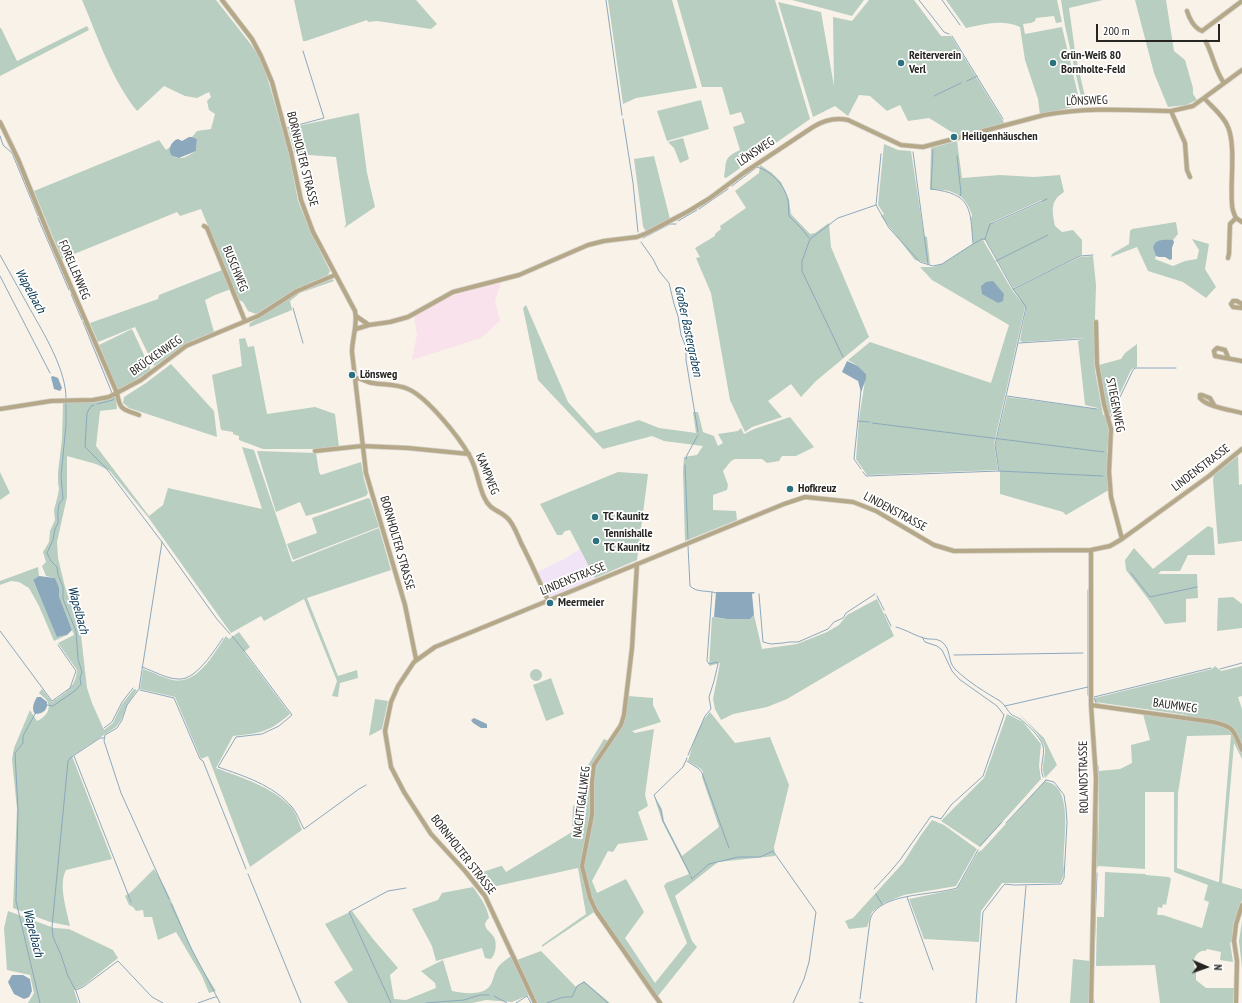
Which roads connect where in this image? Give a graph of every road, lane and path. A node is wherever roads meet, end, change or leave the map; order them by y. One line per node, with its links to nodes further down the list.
1 (222, 0): 15 (street, BORNHOLTER STRASSE)
2 (1242, 1): 3 (street)
3 (1187, 11)
4 (1206, 42): 6 (street)
5 (1242, 70): 6 (street, LÖNSWEG)
6 (1224, 83): 7 (street, LÖNSWEG)
7 (1204, 98): 8 (street, LÖNSWEG); 11 (street)
8 (1171, 111): 10 (street); 21 (street, LÖNSWEG)
9 (0, 122): 26 (street, FORELLENWEG)
10 (1190, 176)
11 (1236, 218): 12 (street); 14 (street)
12 (1242, 222)
13 (204, 226): 19 (street, BUSCHWEG)
14 (1228, 258)
15 (335, 275): 18 (street, BORNHOLTER STRASSE); 19 (street, BRÜCKENWEG)
16 (1242, 304): 17 (street)
17 (1242, 308)
18 (356, 316): 21 (street); 22 (street, BORNHOLTER STRASSE)
19 (245, 321): 26 (street, BRÜCKENWEG)
20 (1096, 322): 35 (street, STIEGENWEG)
21 (369, 325): 22 (street, LÖNSWEG)
22 (356, 329): 25 (street, BORNHOLTER STRASSE)
23 (1228, 357): 24 (street)
24 (1242, 361)
25 (355, 378): 31 (street, BORNHOLTER STRASSE); 34 (street, KAMPWEG)
26 (117, 394): 28 (street, BRÜCKENWEG); 30 (street, FORELLENWEG)
27 (1214, 405): 29 (street)
28 (0, 410)
29 (1242, 413)
30 (138, 415)
31 (362, 446): 33 (street); 34 (street); 39 (street, BORNHOLTER STRASSE)
32 (1242, 450): 35 (street, LINDENSTRASSE)
33 (315, 451)
34 (469, 454): 38 (street, KAMPWEG)
35 (1122, 539): 36 (street, LINDENSTRASSE)
36 (1091, 550): 37 (street, LINDENSTRASSE); 40 (street, ROLANDSTRASSE)
37 (638, 564): 38 (street, LINDENSTRASSE); 44 (street, NACHTIGALLWEG)
38 (548, 600): 39 (street, LINDENSTRASSE)
39 (416, 659): 43 (street, BORNHOLTER STRASSE)
40 (1092, 705): 41 (street, BAUMWEG); 45 (street, ROLANDSTRASSE)
41 (1242, 750)
42 (1242, 905): 46 (street)
43 (535, 1003)
44 (660, 1003)
45 (1092, 1003)
46 (1236, 1003)

